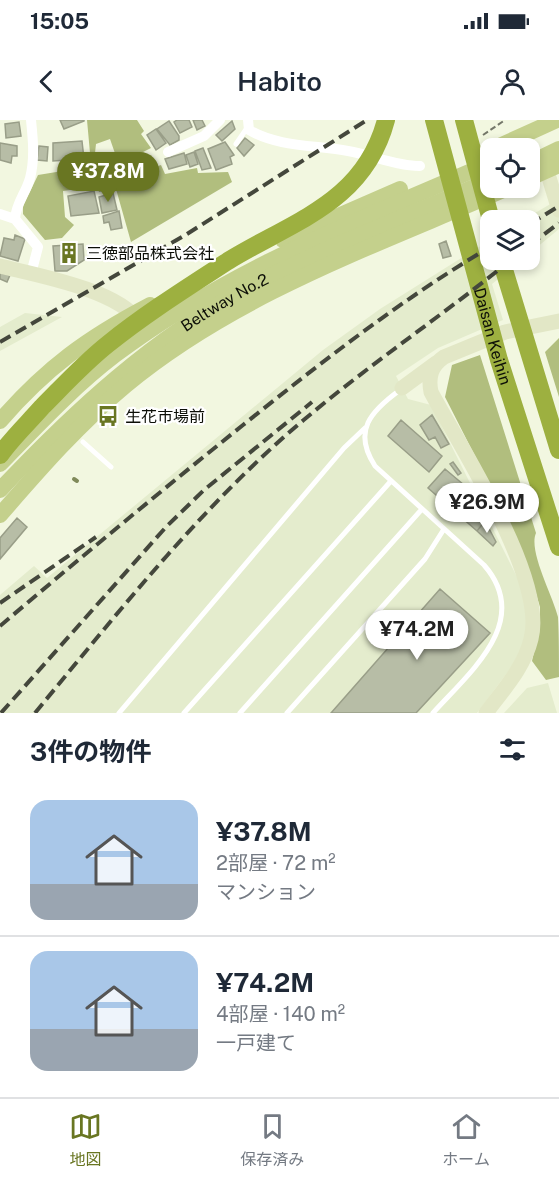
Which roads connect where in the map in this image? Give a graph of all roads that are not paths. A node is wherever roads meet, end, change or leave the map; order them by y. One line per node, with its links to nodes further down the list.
1 (31, 120): 24 (street)
2 (220, 120): 13 (street)
3 (386, 120): 30 (highway)
4 (434, 120): 49 (highway, Daisan Keihin)
5 (464, 120): 21 (highway)
6 (557, 120): 9 (main road)
7 (248, 123): 11 (lane); 16 (street)
8 (559, 132): 10 (main road)
9 (517, 138)
10 (540, 140)
11 (236, 144)
12 (559, 149): 15 (main road)
13 (168, 152)
14 (480, 155): 28 (main road)
15 (540, 158)
16 (420, 166)
17 (480, 167): 30 (main road, Beltway No.2)
18 (553, 168): 22 (street)
19 (480, 184): 45 (main road, Beltway No.2)
20 (485, 198): 31 (main road)
21 (488, 210)
22 (559, 210)
23 (0, 214): 24 (street)
24 (15, 219): 27 (street)
25 (0, 266): 27 (street)
26 (504, 270): 34 (highway, Daisan Keihin)
27 (31, 274): 28 (street)
28 (134, 313): 31 (street); 35 (main road)
29 (559, 321): 32 (street)
30 (111, 350): 41 (highway); 42 (main road, Beltway No.2)
31 (162, 358): 47 (main road)
32 (436, 363): 33 (street); 55 (street)
33 (402, 388): 36 (lane)
34 (548, 415): 37 (highway); 38 (highway); 40 (highway, Daisan Keihin)
35 (0, 422)
36 (365, 428): 44 (lane); 50 (lane)
37 (559, 430)
38 (559, 436)
39 (83, 442): 43 (lane)
40 (559, 450)
41 (0, 455)
42 (0, 464)
43 (111, 467)
44 (391, 481): 46 (lane); 51 (lane)
45 (0, 490)
46 (422, 509): 48 (lane); 52 (lane)
47 (0, 515)
48 (444, 529): 53 (lane); 54 (lane)
49 (559, 548)
50 (119, 713)
51 (184, 713)
52 (240, 713)
53 (286, 713)
54 (433, 713)
55 (486, 713)

